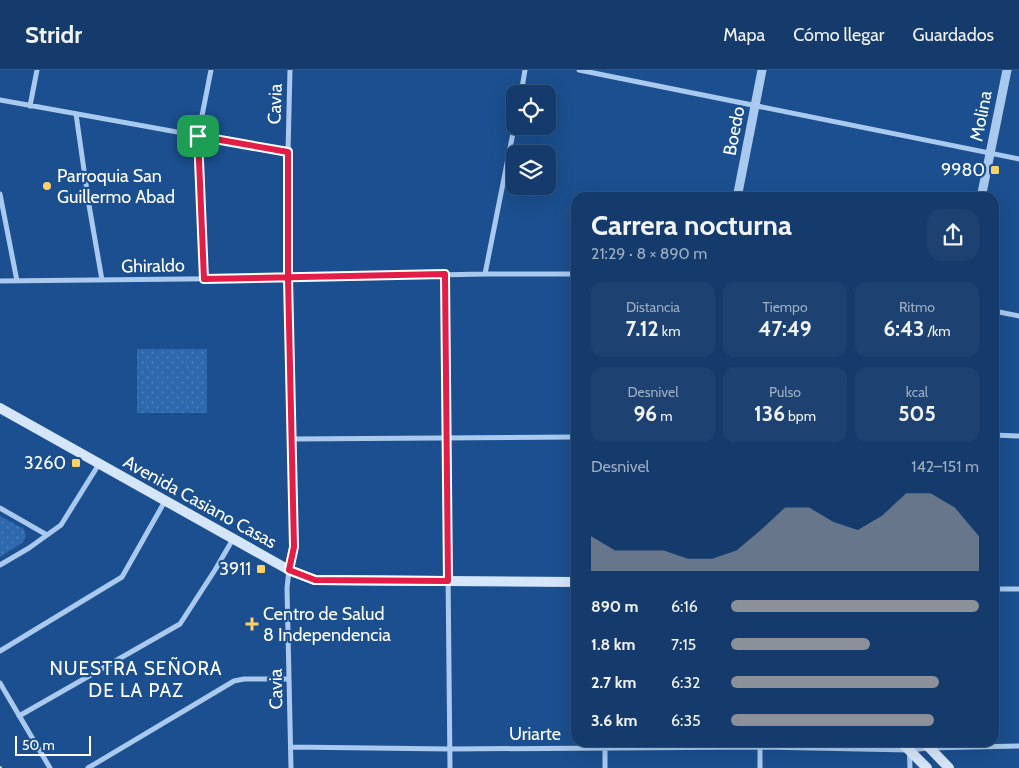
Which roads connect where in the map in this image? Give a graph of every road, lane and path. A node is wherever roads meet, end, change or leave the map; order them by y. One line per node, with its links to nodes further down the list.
1 (37, 70): 10 (street)
2 (211, 70): 14 (street)
3 (290, 70): 15 (street, Cavia)
4 (525, 70): 8 (street)
5 (579, 70): 11 (street)
6 (762, 70): 11 (street, Boedo)
7 (1007, 70): 16 (street, Molina)
8 (522, 85)
9 (0, 100): 10 (street)
10 (30, 106): 12 (street)
11 (755, 106): 16 (street); 18 (street, Boedo)
12 (76, 114): 14 (street); 26 (street)
13 (513, 135): 22 (street)
14 (198, 136): 15 (street); 25 (street)
15 (288, 152): 24 (street, Cavia)
16 (990, 154): 17 (street); 19 (street, Molina)
17 (1019, 159)
18 (738, 192)
19 (982, 192)
20 (0, 194): 28 (street)
21 (445, 274): 22 (street, Ghiraldo); 24 (street, Ghiraldo); 35 (street)
22 (485, 274): 23 (street, Ghiraldo)
23 (571, 274)
24 (288, 278): 25 (street, Ghiraldo); 36 (street, Cavia)
25 (204, 279): 26 (street, Ghiraldo)
26 (102, 280): 28 (street, Ghiraldo)
27 (0, 281): 28 (street, Ghiraldo)
28 (17, 281)
29 (999, 312): 30 (street)
30 (1019, 316)
31 (0, 408): 37 (main road, Avenida Casiano Casas)
32 (999, 435): 33 (street)
33 (1019, 436)
34 (571, 437): 35 (street)
35 (446, 438): 36 (street); 44 (street)
36 (292, 439): 43 (street, Cavia)
37 (99, 464): 38 (main road, Avenida Casiano Casas); 40 (street)
38 (165, 501): 41 (main road, Avenida Casiano Casas); 48 (street)
39 (0, 508): 40 (street)
40 (48, 535): 42 (street)
41 (233, 539): 43 (main road, Avenida Casiano Casas); 51 (street)
42 (0, 565)
43 (289, 570): 44 (main road, Avenida Casiano Casas); 49 (street, Cavia)
44 (448, 581): 45 (main road, Avenida Casiano Casas); 61 (street)
45 (571, 582)
46 (999, 589): 47 (street)
47 (1019, 589)
48 (0, 651)
49 (289, 679): 55 (street, Cavia); 63 (street)
50 (0, 683): 51 (street)
51 (19, 716): 62 (street)
52 (571, 746): 61 (street, Uriarte)
53 (999, 746): 54 (street, Uriarte)
54 (1019, 746)
55 (291, 747): 61 (street, Uriarte); 64 (street, Cavia)
56 (605, 747): 66 (street)
57 (760, 747): 67 (street)
58 (907, 747): 68 (street)
59 (909, 747): 69 (main road)
60 (928, 747): 70 (main road)
61 (450, 749): 65 (street)
62 (50, 768)
63 (88, 768)
64 (291, 768)
65 (450, 768)
66 (605, 768)
67 (760, 768)
68 (910, 768)
69 (926, 768)
70 (949, 768)

